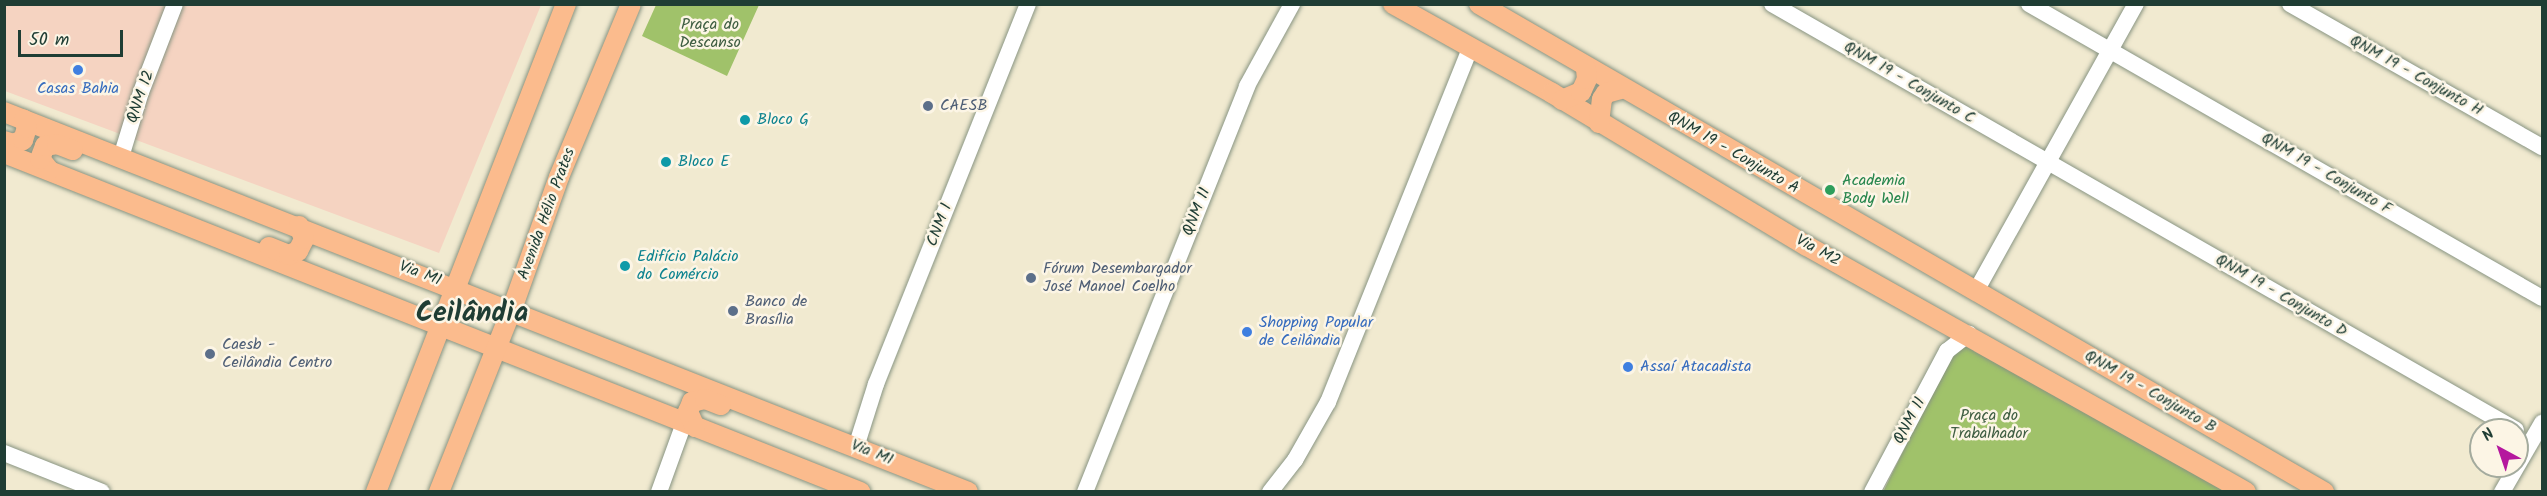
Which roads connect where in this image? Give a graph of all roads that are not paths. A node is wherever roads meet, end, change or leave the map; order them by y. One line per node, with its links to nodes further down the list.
1 (175, 4): 23 (street, QNM 12)
2 (566, 4): 29 (main road)
3 (631, 4): 32 (main road, Avenida Hélio Prates)
4 (1028, 4): 44 (street, CNM 1)
5 (1292, 4): 52 (street, QNM 11)
6 (1393, 4): 12 (main road, Via M2)
7 (1772, 4): 24 (street, QNM 19 - Conjunto C)
8 (2029, 4): 13 (street, QNM 19 - Conjunto F)
9 (2136, 4): 13 (street)
10 (2290, 4): 21 (street, QNM 19 - Conjunto H)
11 (1486, 6): 14 (main road, QNM 19 - Conjunto A)
12 (1470, 48): 16 (main road, Via M2); 53 (street)
13 (2109, 51): 24 (street); 31 (street, QNM 19 - Conjunto F)
14 (1586, 69): 15 (main road, QNM 19 - Conjunto A); 16 (main road)
15 (1621, 89): 19 (main road); 30 (main road, QNM 19 - Conjunto A)
16 (1562, 100): 19 (main road, Via M2)
17 (4, 111): 18 (main road, Via M1)
18 (24, 120): 20 (main road); 23 (main road, Via M1)
19 (1599, 123): 33 (main road, Via M2)
20 (4, 141)
21 (2542, 147)
22 (4, 153): 25 (main road)
23 (121, 157): 26 (main road, Via M1)
24 (2045, 162): 30 (street); 38 (street, QNM 19 - Conjunto D)
25 (49, 170): 26 (main road); 28 (main road)
26 (203, 190): 27 (main road, Via M1)
27 (299, 226): 28 (main road); 29 (main road, Via M1)
28 (203, 232): 34 (main road)
29 (457, 288): 32 (main road, Via M1); 34 (main road)
30 (1976, 291): 56 (main road, QNM 19 - Conjunto B)
31 (2542, 298)
32 (512, 309): 36 (main road, Avenida Hélio Prates); 41 (main road, Via M1)
33 (1943, 320): 35 (main road, Via M2); 37 (street)
34 (441, 326): 36 (main road); 47 (main road)
35 (1969, 334): 37 (street, QNM 11); 55 (main road, Via M2)
36 (496, 348): 40 (main road); 48 (main road, Avenida Hélio Prates)
37 (1947, 351): 54 (street, QNM 11)
38 (2496, 418)
39 (2542, 423): 43 (street)
40 (690, 425): 41 (main road); 49 (street); 50 (main road)
41 (801, 425): 44 (main road, Via M1)
42 (2529, 438): 43 (street, QNM 19 - Conjunto D)
43 (2533, 440): 57 (street)
44 (856, 447): 51 (main road, Via M1)
45 (4, 453): 46 (street)
46 (102, 492)
47 (376, 492)
48 (440, 492)
49 (659, 492)
50 (860, 492)
51 (968, 492)
52 (1085, 492)
53 (1270, 492)
54 (1872, 492)
55 (2246, 492)
56 (2324, 492)
57 (2502, 492)

